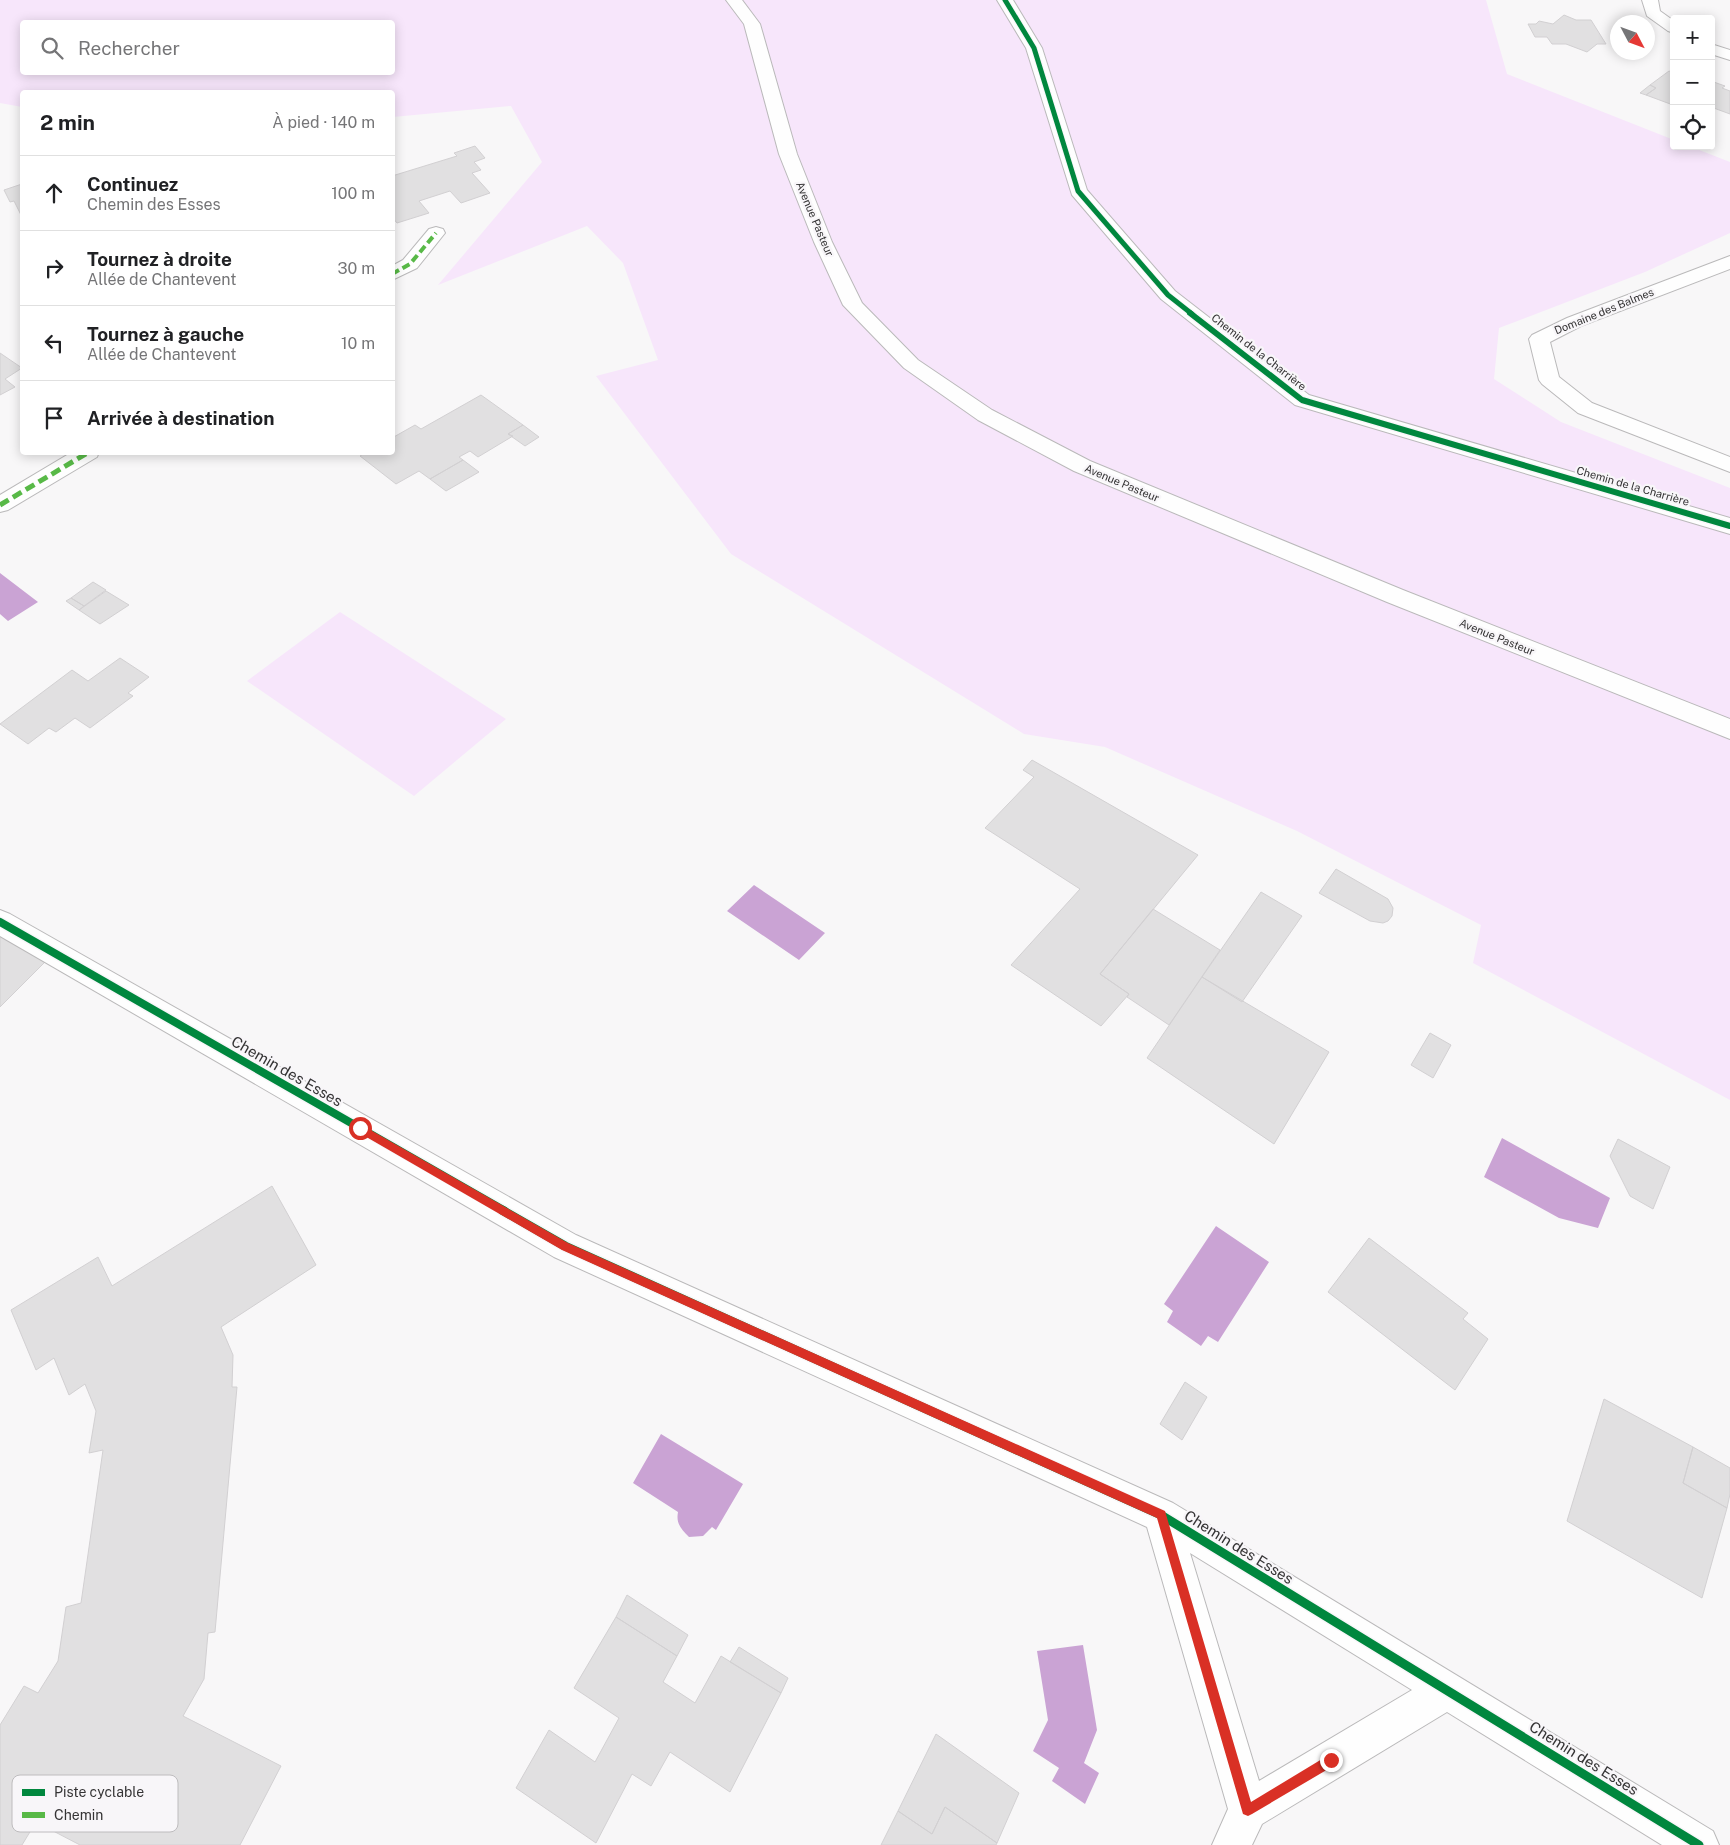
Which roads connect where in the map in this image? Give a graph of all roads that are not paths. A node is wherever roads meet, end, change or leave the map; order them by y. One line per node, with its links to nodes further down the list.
1 (734, 0): 14 (street, Avenue Pasteur)
2 (1005, 0): 13 (street, Chemin de la Charrière)
3 (1650, 0): 4 (street)
4 (1670, 25)
5 (1715, 50): 6 (street)
6 (1730, 55)
7 (436, 233): 9 (street)
8 (1730, 262): 11 (street, Domaine des Balmes)
9 (395, 272)
10 (84, 455): 12 (street)
11 (1730, 465)
12 (0, 505)
13 (1730, 526)
14 (1730, 729)
15 (0, 922): 16 (street, Chemin des Esses)
16 (1161, 1515): 17 (street, Chemin des Esses); 18 (street)
17 (1447, 1691): 18 (street); 20 (street, Chemin des Esses)
18 (1248, 1810): 19 (street)
19 (1232, 1845)
20 (1699, 1845)

